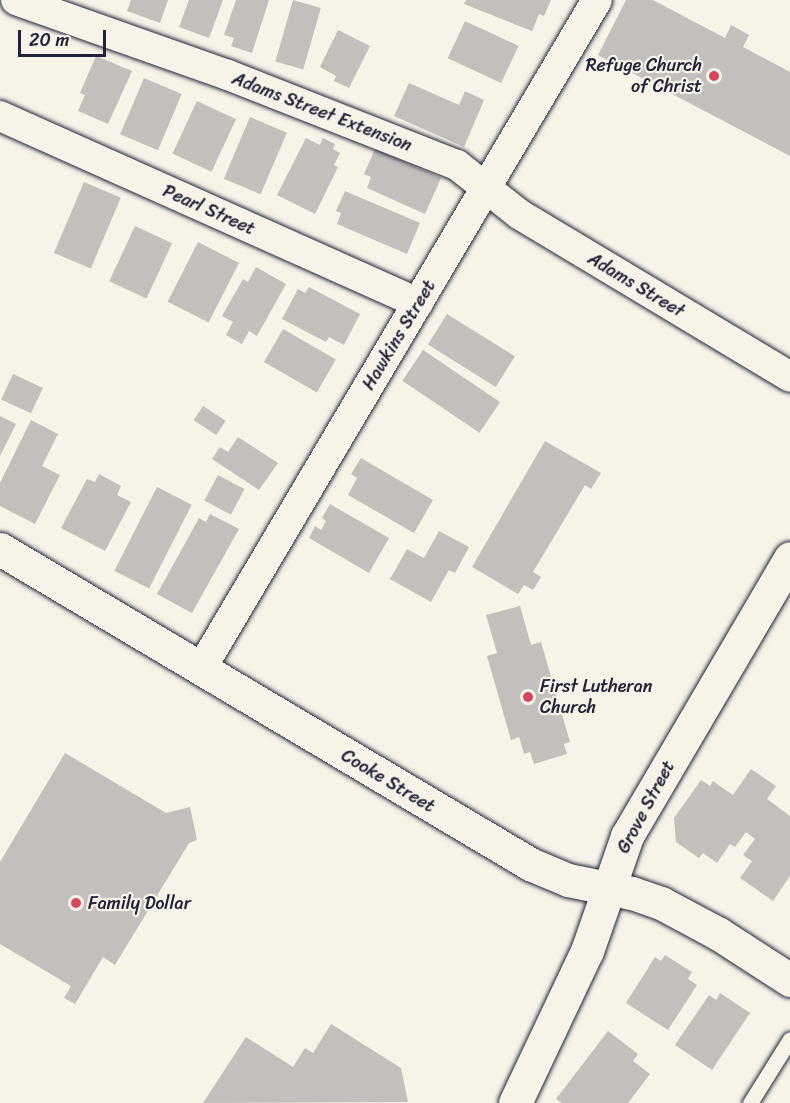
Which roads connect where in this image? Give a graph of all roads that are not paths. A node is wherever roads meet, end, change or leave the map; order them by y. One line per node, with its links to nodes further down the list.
1 (16, 0): 4 (street, Adams Street Extension)
2 (597, 0): 4 (street, Hawkins Street)
3 (0, 117): 5 (street, Pearl Street)
4 (486, 187): 5 (street, Hawkins Street); 6 (street, Adams Street)
5 (418, 303): 9 (street, Hawkins Street)
6 (790, 377)
7 (0, 549): 9 (main road, Cooke Street)
8 (790, 558): 10 (main road, Grove Street)
9 (201, 669): 10 (main road, Cooke Street)
10 (608, 889): 11 (main road, Cooke Street); 13 (main road, Grove Street)
11 (790, 980)
12 (790, 1039): 14 (lane)
13 (515, 1103)
14 (750, 1103)

